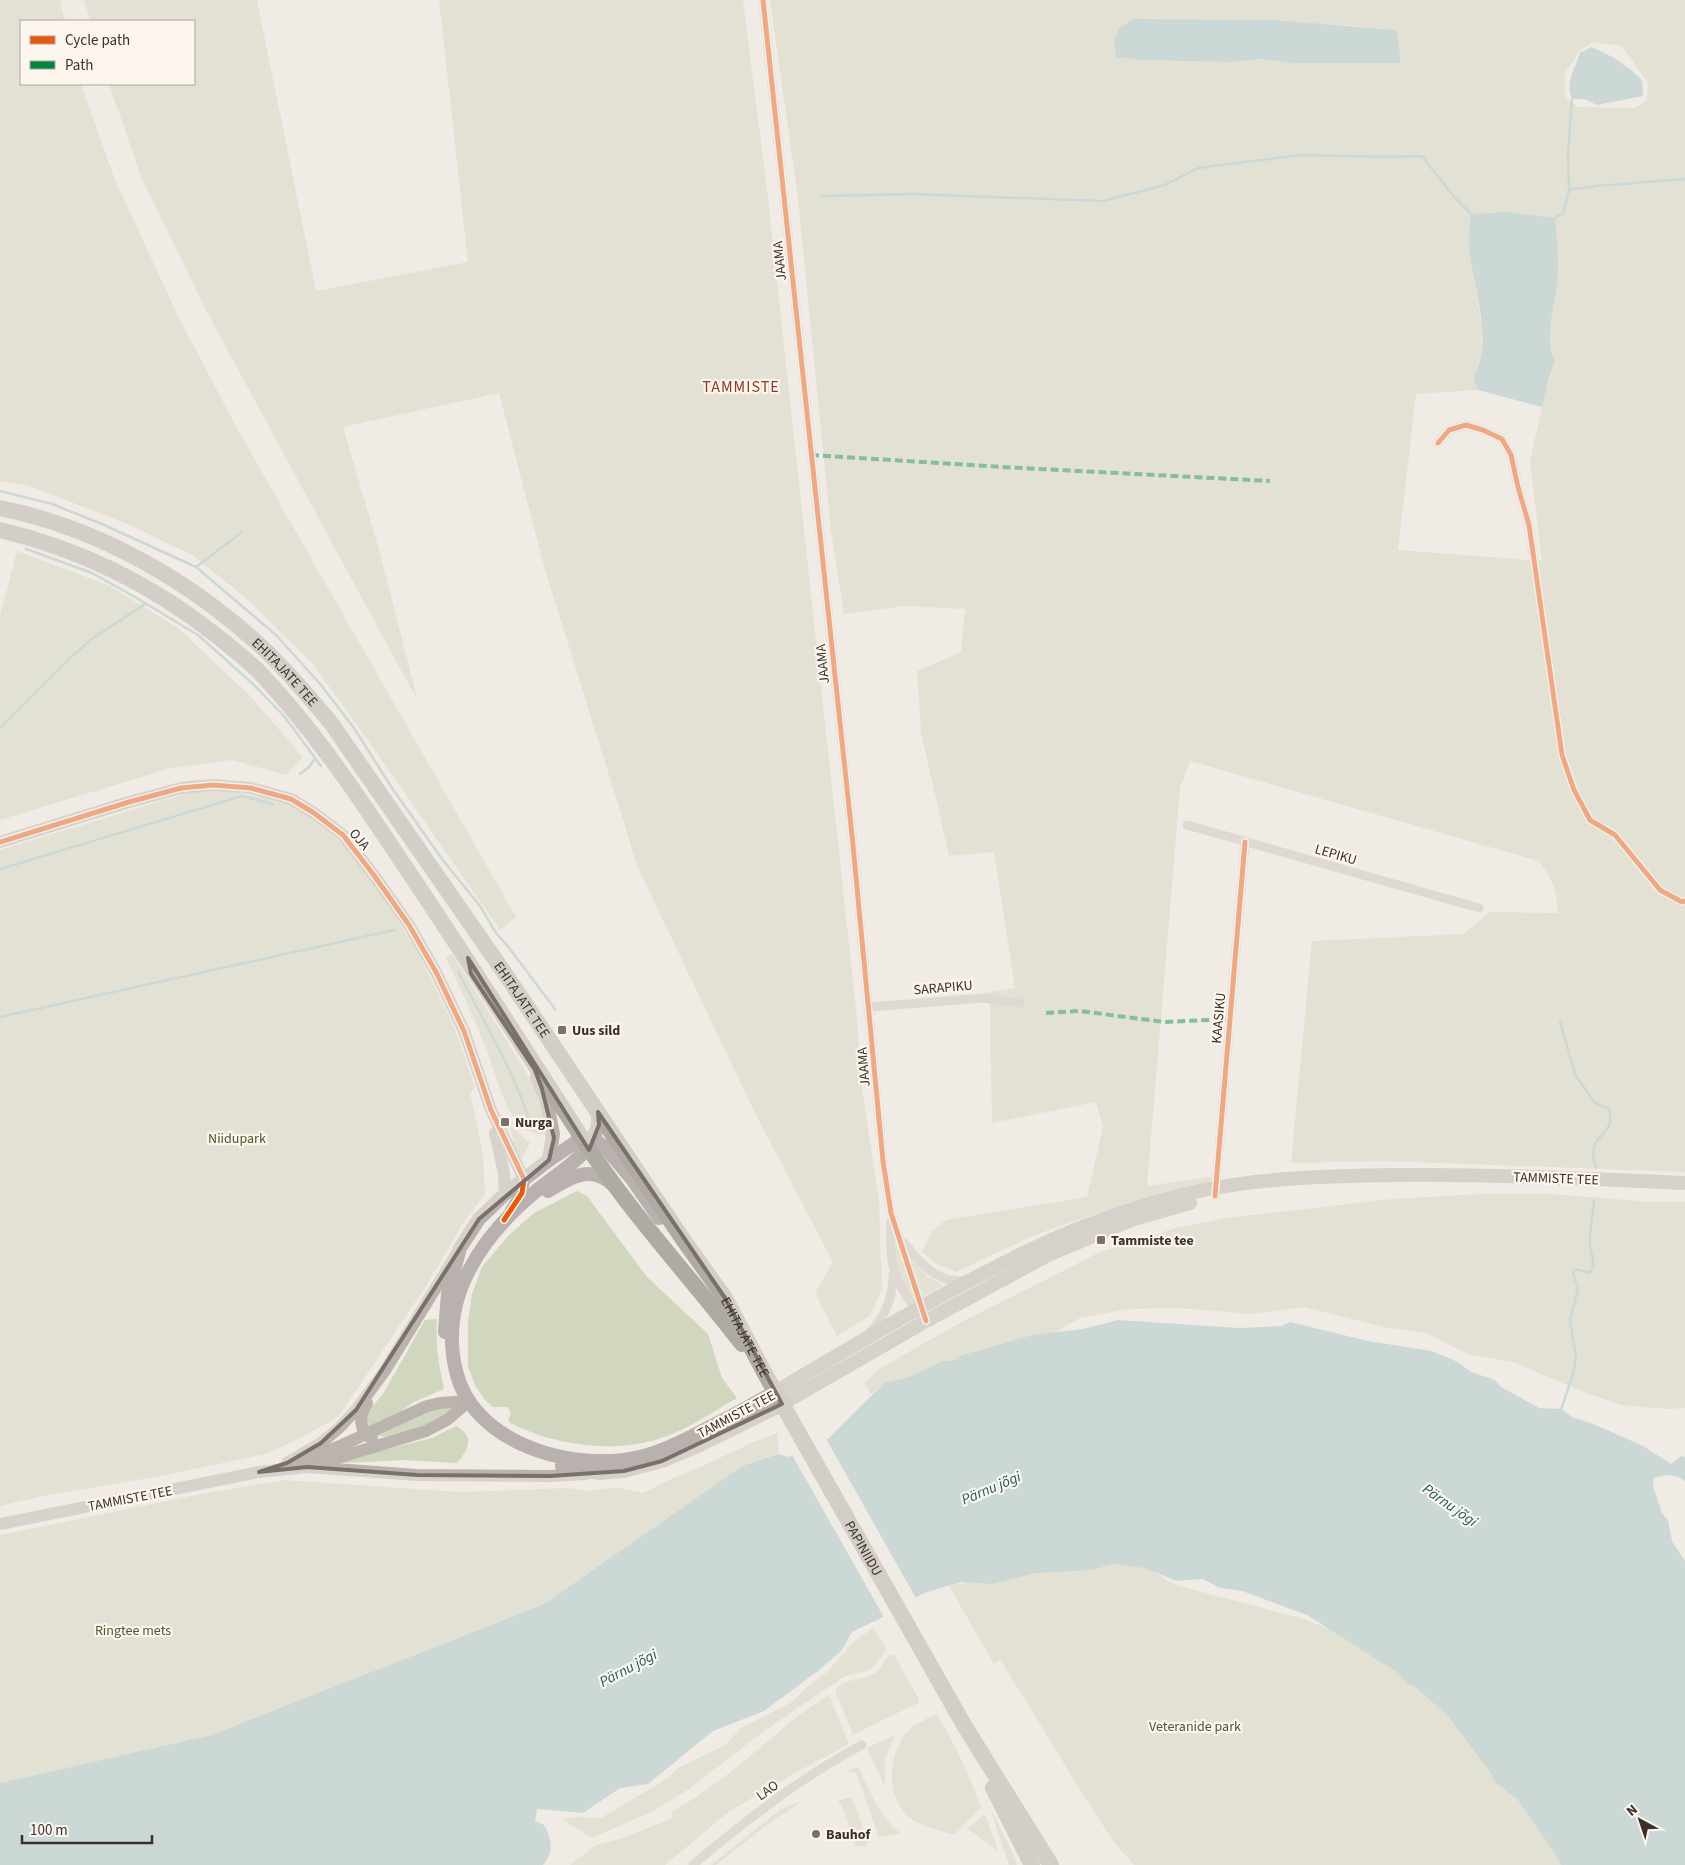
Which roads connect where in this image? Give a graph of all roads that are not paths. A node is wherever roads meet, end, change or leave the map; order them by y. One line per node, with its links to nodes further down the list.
1 (763, 0): 12 (street, JAAMA)
2 (1438, 443): 8 (street)
3 (0, 508): 14 (highway, EHITAJATE TEE)
4 (0, 530): 10 (highway, EHITAJATE TEE)
5 (1187, 825): 7 (street, LEPIKU)
6 (0, 842): 13 (main road, OJA)
7 (1245, 842): 9 (street, LEPIKU); 20 (street, KAASIKU)
8 (1685, 901)
9 (1478, 908)
10 (468, 958): 15 (highway, EHITAJATE TEE); 16 (main road)
11 (1020, 1003): 12 (street, SARAPIKU)
12 (869, 1007): 22 (street, JAAMA)
13 (491, 1110): 17 (main road, OJA); 21 (main road, OJA)
14 (598, 1112): 15 (main road); 25 (highway, EHITAJATE TEE)
15 (588, 1141): 16 (main road); 19 (highway, EHITAJATE TEE); 23 (main road); 25 (main road)
16 (549, 1160): 17 (main road)
17 (524, 1179): 21 (main road); 23 (main road)
18 (1685, 1183): 20 (main road, TAMMISTE TEE)
19 (615, 1186): 23 (main road); 33 (highway, EHITAJATE TEE)
20 (1216, 1192): 28 (main road, TAMMISTE TEE); 30 (main road, TAMMISTE TEE)
21 (505, 1194): 26 (main road)
22 (891, 1214): 24 (street, JAAMA); 27 (street, JAAMA)
23 (504, 1220): 34 (main road)
24 (898, 1236): 28 (street, JAAMA); 29 (street, JAAMA)
25 (682, 1238): 33 (highway, EHITAJATE TEE)
26 (460, 1248): 32 (main road); 34 (main road)
27 (893, 1272): 29 (street, JAAMA); 31 (street, JAAMA)
28 (979, 1277): 29 (main road, TAMMISTE TEE)
29 (919, 1308): 30 (street, JAAMA); 31 (main road, TAMMISTE TEE)
30 (926, 1321): 40 (main road, TAMMISTE TEE)
31 (864, 1339): 34 (main road, TAMMISTE TEE)
32 (384, 1372): 35 (main road); 37 (main road)
33 (764, 1372): 42 (highway, PAPINIIDU)
34 (464, 1403): 35 (main road); 36 (main road); 40 (main road, TAMMISTE TEE)
35 (367, 1435): 36 (main road); 37 (main road)
36 (386, 1443): 38 (main road)
37 (287, 1463): 39 (main road)
38 (307, 1467): 39 (main road); 40 (main road)
39 (259, 1472): 41 (main road, TAMMISTE TEE)
40 (599, 1473)
41 (0, 1524)
42 (964, 1725): 44 (highway, PAPINIIDU); 46 (highway, PAPINIIDU)
43 (862, 1745): 45 (street, LAO)
44 (1030, 1861)
45 (693, 1865)
46 (1051, 1865)

